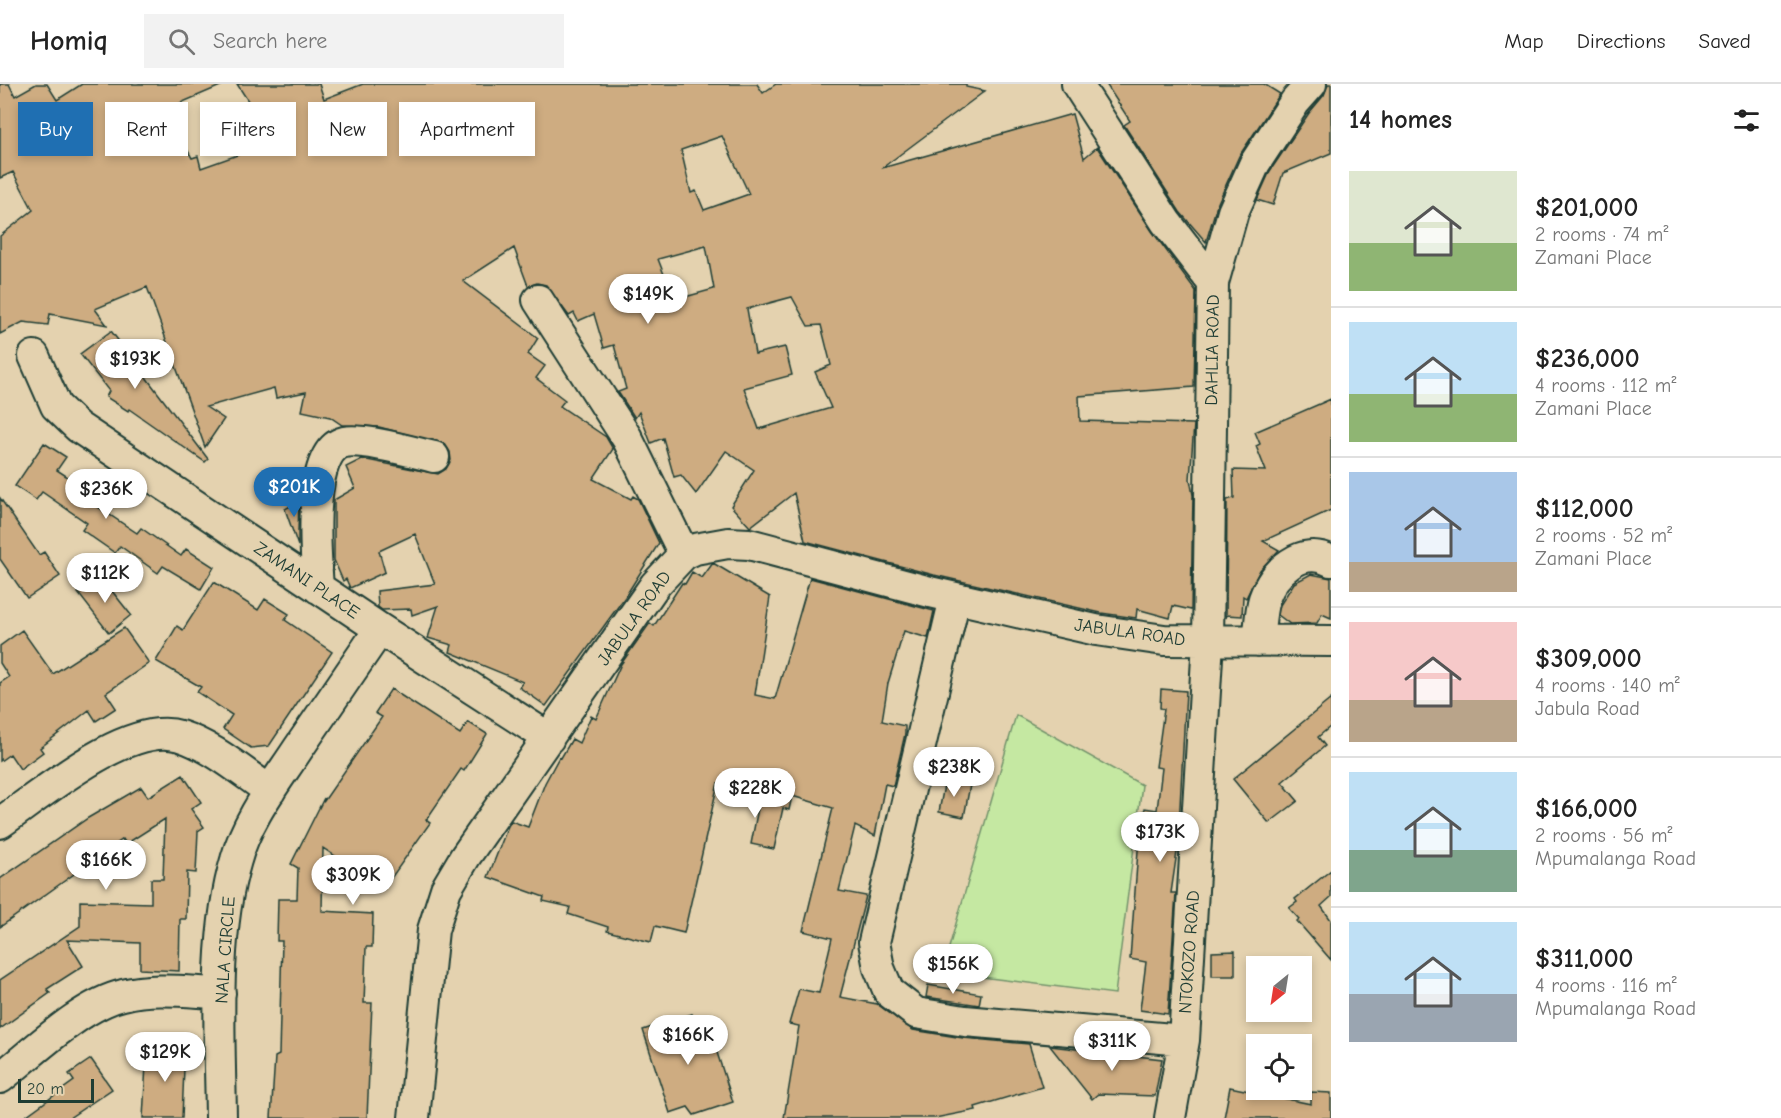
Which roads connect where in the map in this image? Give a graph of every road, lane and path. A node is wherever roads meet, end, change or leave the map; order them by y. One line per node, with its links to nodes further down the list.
1 (1077, 84): 3 (street)
2 (1311, 84): 3 (street, DAHLIA ROAD)
3 (1213, 283): 12 (street, DAHLIA ROAD)
4 (538, 300): 7 (street)
5 (34, 356): 9 (street, ZAMANI PLACE)
6 (434, 457): 9 (street)
7 (684, 554): 10 (street, JABULA ROAD); 15 (street, JABULA ROAD)
8 (1331, 561): 13 (street)
9 (318, 588): 11 (street, ZAMANI PLACE)
10 (955, 598): 12 (street, JABULA ROAD); 19 (street)
11 (380, 629): 15 (street, ZAMANI PLACE); 16 (street, NALA CIRCLE)
12 (1208, 641): 13 (street, JABULA ROAD); 19 (street, NTOKOZO ROAD)
13 (1258, 641): 14 (street, JABULA ROAD)
14 (1331, 641)
15 (549, 738): 22 (street, JABULA ROAD)
16 (270, 791): 17 (street); 18 (street, NALA CIRCLE)
17 (0, 823)
18 (220, 993): 20 (street); 21 (street, NALA CIRCLE)
19 (1184, 1040): 23 (street, NTOKOZO ROAD)
20 (0, 1078)
21 (220, 1118)
22 (414, 1118)
23 (1170, 1118)

